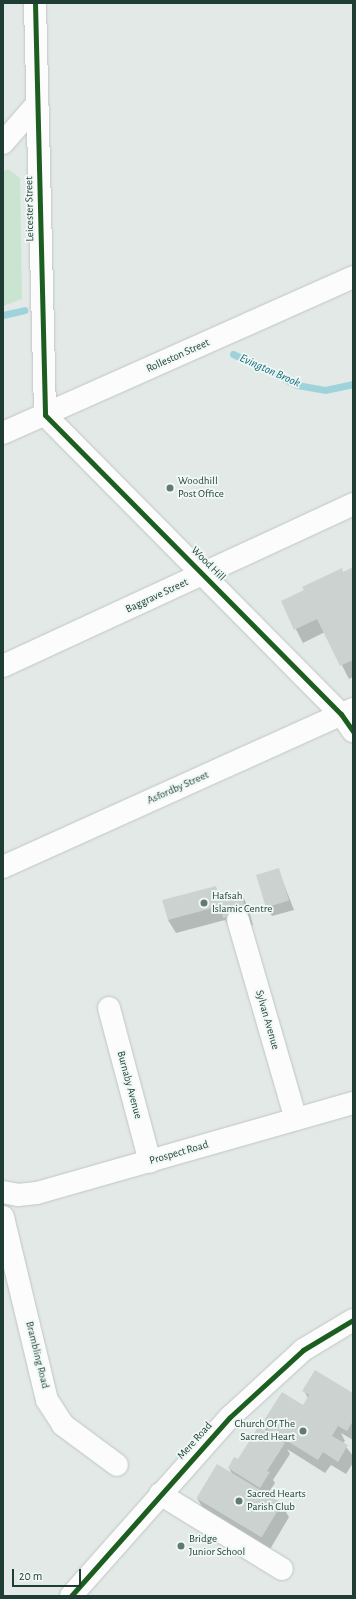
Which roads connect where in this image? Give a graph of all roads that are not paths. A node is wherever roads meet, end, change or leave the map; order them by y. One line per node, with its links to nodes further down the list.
1 (35, 3): 2 (street, Leicester Street)
2 (37, 104): 3 (street); 5 (street, Leicester Street)
3 (3, 143)
4 (353, 278): 5 (street, Rolleston Street)
5 (45, 415): 6 (street, Rolleston Street); 8 (street, Wood Hill)
6 (3, 433)
7 (353, 504): 8 (street, Baggrave Street)
8 (204, 574): 9 (street, Baggrave Street); 10 (street, Wood Hill)
9 (3, 666)
10 (349, 718): 11 (street, Asfordby Street)
11 (3, 867)
12 (238, 920): 15 (street, Sylvan Avenue)
13 (109, 1008): 16 (street, Burnaby Avenue)
14 (353, 1104): 15 (street, Prospect Road)
15 (296, 1119): 16 (street, Prospect Road)
16 (150, 1162): 17 (street, Prospect Road)
17 (3, 1192)
18 (3, 1217): 20 (street, Brambling Road)
19 (353, 1320): 21 (street, Mere Road)
20 (117, 1465)
21 (160, 1494): 22 (street); 23 (street, Mere Road)
22 (282, 1569)
23 (71, 1596)

